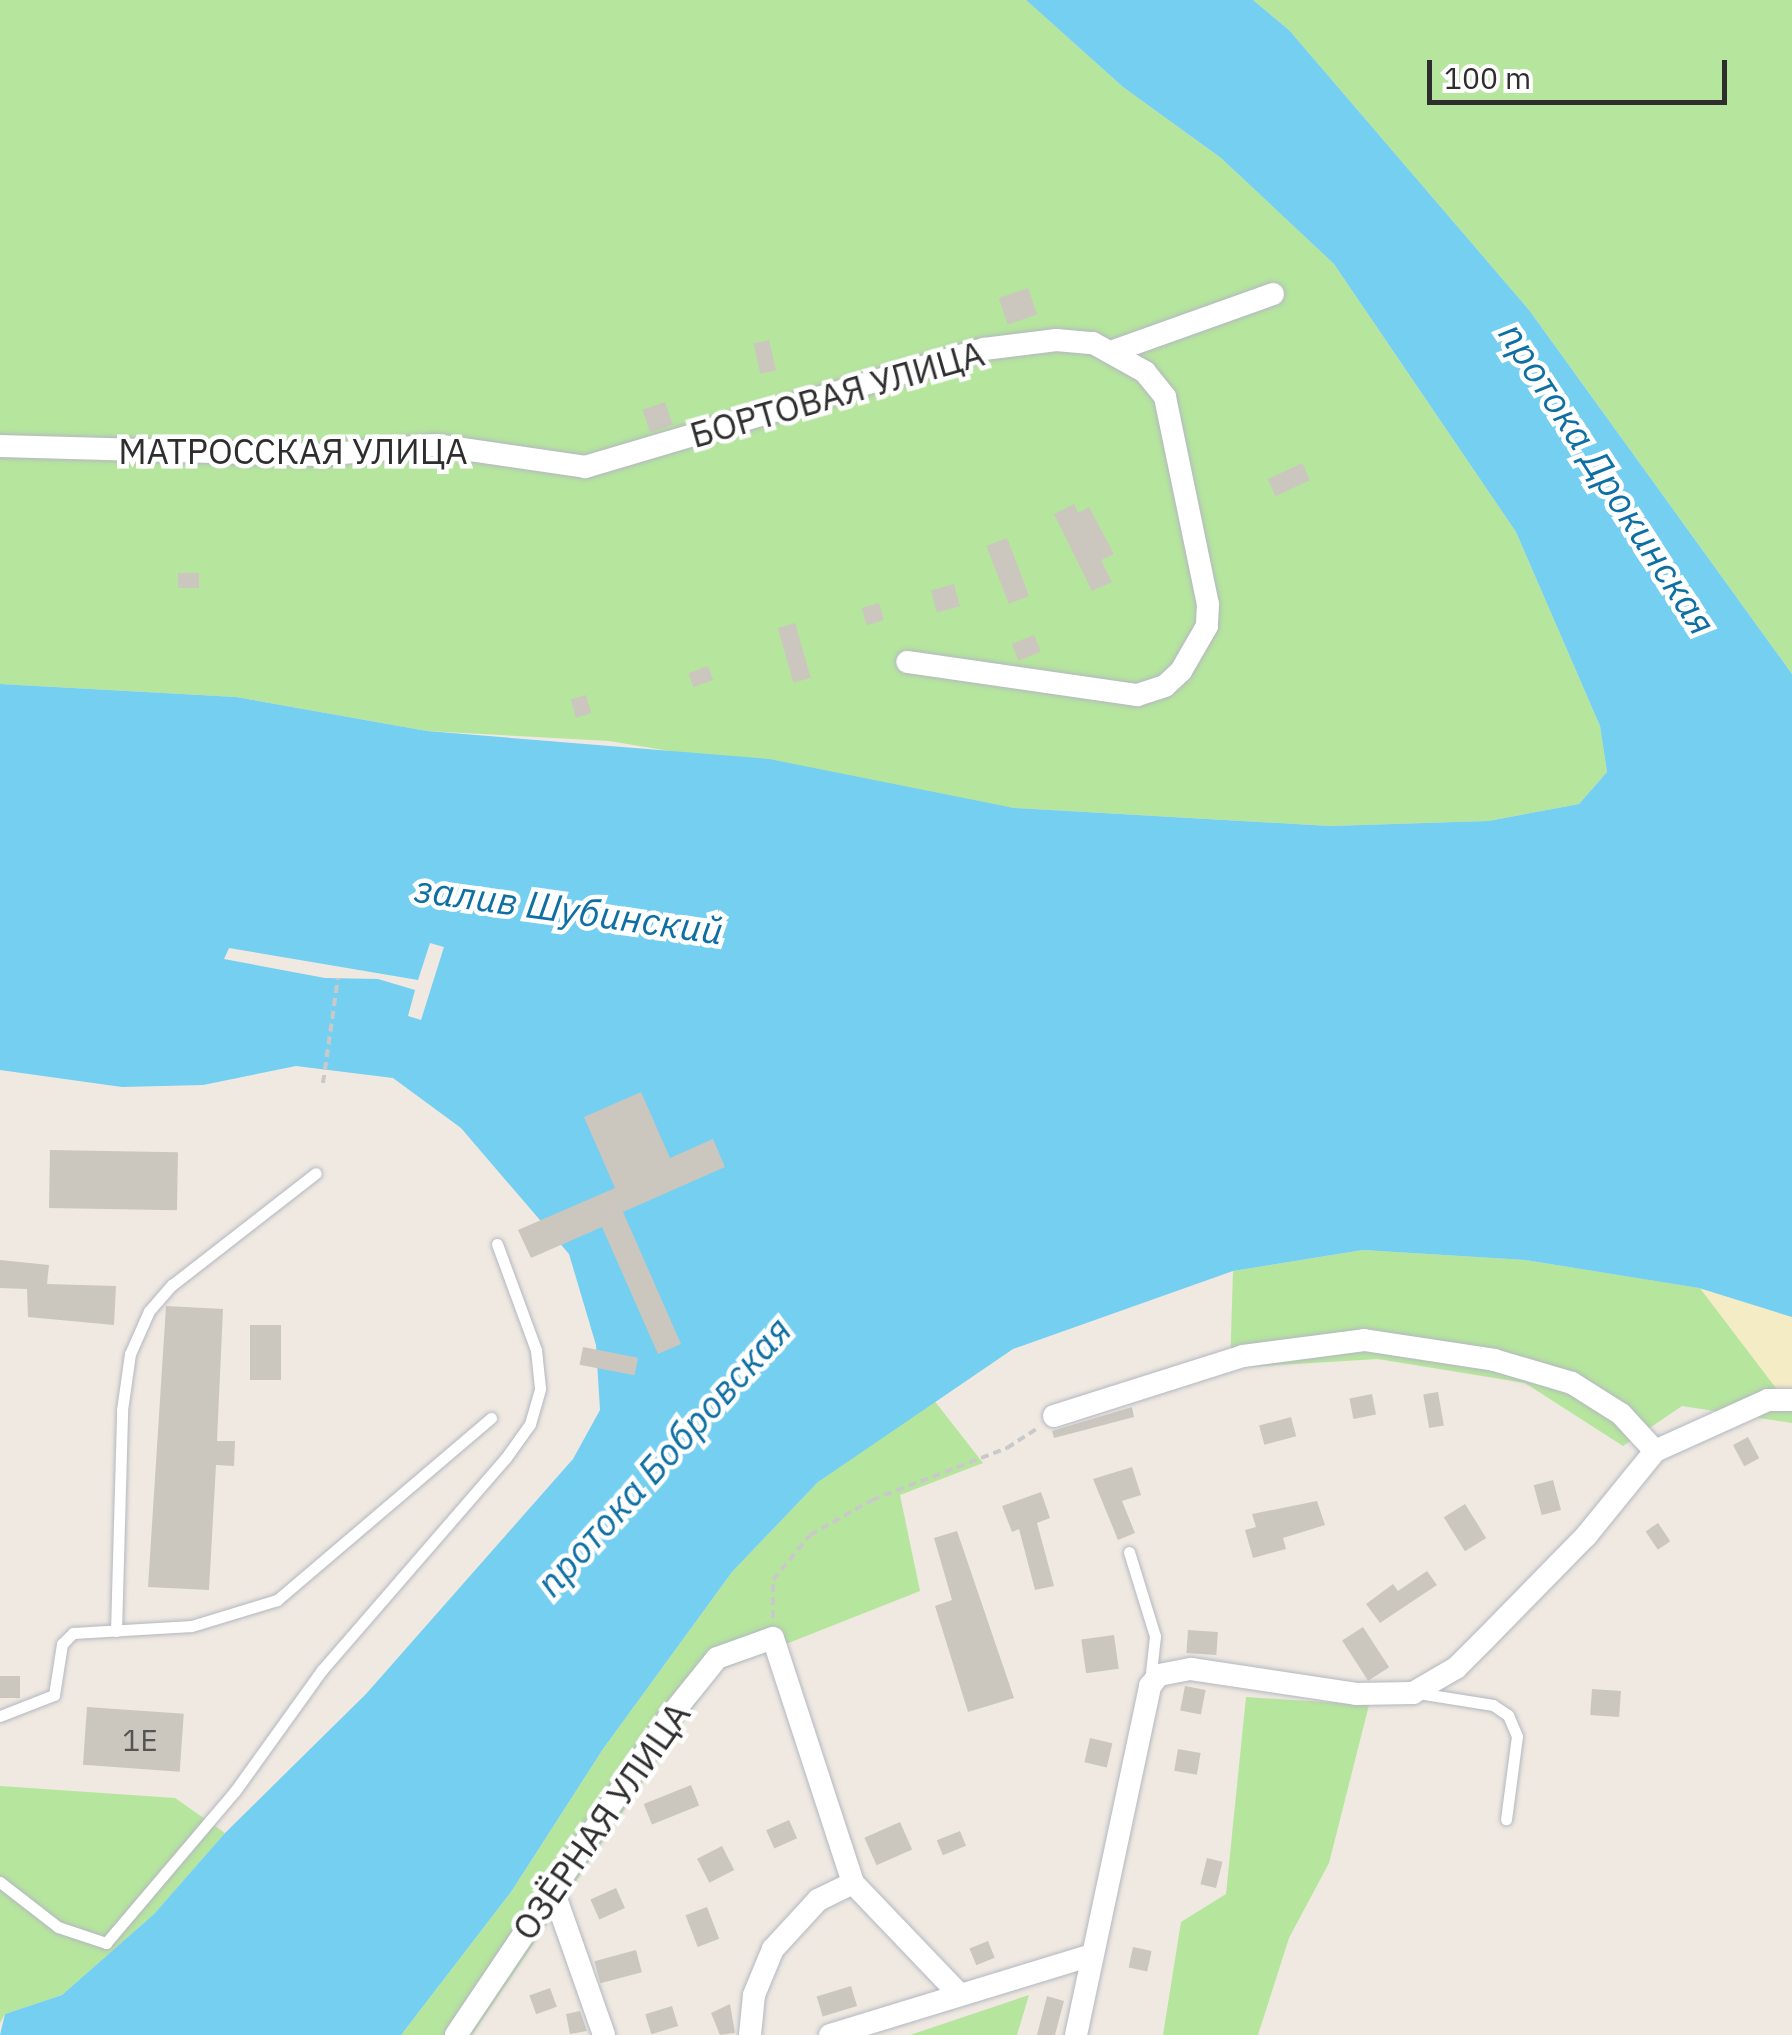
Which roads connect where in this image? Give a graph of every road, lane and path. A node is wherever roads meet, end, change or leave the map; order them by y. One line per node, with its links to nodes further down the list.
1 (1273, 294): 2 (street, БОРТОВАЯ УЛИЦА)
2 (1102, 348): 4 (street, БОРТОВАЯ УЛИЦА); 5 (street)
3 (0, 446): 4 (street, МАТРОССКАЯ УЛИЦА)
4 (585, 467)
5 (907, 662)
6 (338, 978): 7 (path)
7 (324, 1083)
8 (316, 1173): 15 (lane)
9 (496, 1244): 21 (lane)
10 (1792, 1400): 13 (street)
11 (1054, 1416): 13 (street); 16 (path)
12 (491, 1418): 15 (lane)
13 (1655, 1451): 18 (street)
14 (1129, 1552): 17 (lane)
15 (116, 1631): 19 (lane)
16 (772, 1638): 22 (street); 23 (street, ОЗЁРНАЯ УЛИЦА)
17 (1150, 1686): 18 (street); 24 (street)
18 (1414, 1693): 20 (lane)
19 (0, 1716)
20 (1506, 1819)
21 (0, 1882)
22 (853, 1883): 25 (street); 28 (street)
23 (554, 1890): 26 (street, ОЗЁРНАЯ УЛИЦА); 27 (street)
24 (1091, 1955): 25 (street); 30 (street)
25 (957, 1992): 29 (street)
26 (456, 2035)
27 (604, 2035)
28 (750, 2035)
29 (830, 2035)
30 (1076, 2035)

